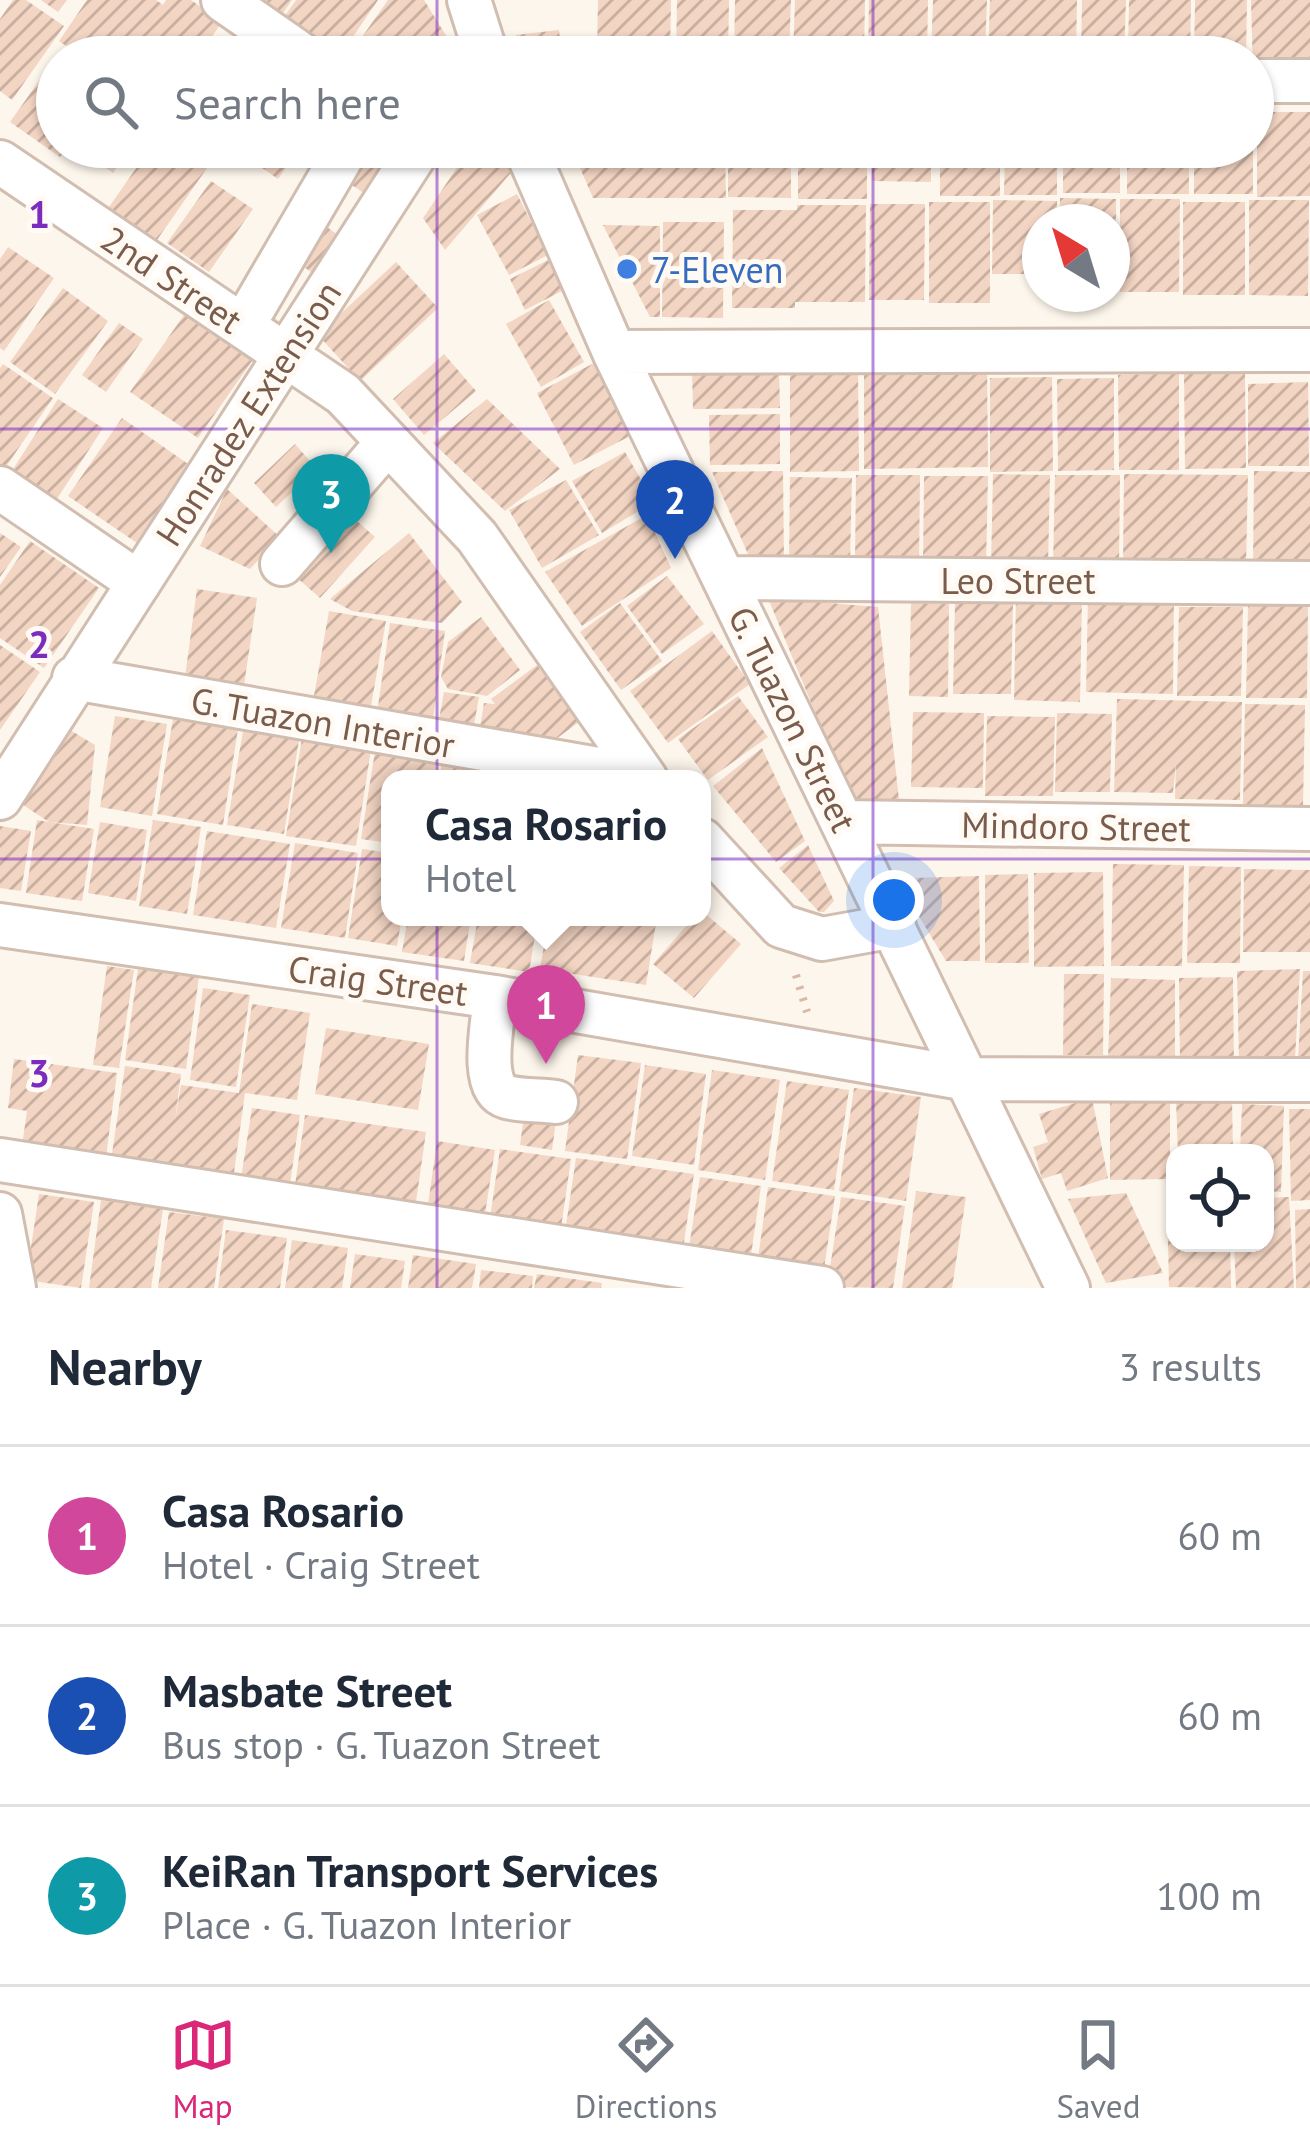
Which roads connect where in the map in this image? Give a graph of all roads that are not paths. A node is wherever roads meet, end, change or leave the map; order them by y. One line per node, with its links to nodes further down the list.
1 (223, 0): 3 (street)
2 (470, 0): 4 (street)
3 (275, 36)
4 (481, 36)
5 (1274, 81): 6 (street)
6 (1310, 81)
7 (0, 162): 11 (street, 2nd Street)
8 (335, 168): 11 (street)
9 (406, 168): 14 (street, Honradez Extension)
10 (534, 168): 13 (street, G. Tuazon Street)
11 (243, 326): 14 (street, 2nd Street)
12 (1310, 350): 13 (street)
13 (614, 352): 18 (street, G. Tuazon Street)
14 (285, 355): 15 (street, G. Tuazon Interior); 19 (street, Honradez Extension)
15 (388, 442): 17 (street); 23 (street, G. Tuazon Interior)
16 (0, 488): 19 (street)
17 (283, 564)
18 (726, 578): 20 (street, Leo Street); 25 (street, G. Tuazon Street)
19 (140, 583): 21 (street, Honradez Extension)
20 (1310, 583)
21 (74, 678): 22 (street, G. Tuazon Interior); 24 (street, Honradez Extension)
22 (599, 770)
23 (639, 770)
24 (0, 798)
25 (842, 822): 26 (street, Mindoro Street); 29 (street, G. Tuazon Street)
26 (1310, 829)
27 (711, 850): 29 (street)
28 (0, 925): 30 (street, Craig Street)
29 (894, 926): 31 (street, G. Tuazon Street)
30 (495, 997): 31 (street, Craig Street); 33 (street)
31 (968, 1079): 32 (street, Craig Street); 38 (street, G. Tuazon Street)
32 (1310, 1080)
33 (556, 1102)
34 (0, 1160): 37 (street)
35 (0, 1214): 36 (street)
36 (14, 1288)
37 (822, 1288)
38 (1067, 1288)

